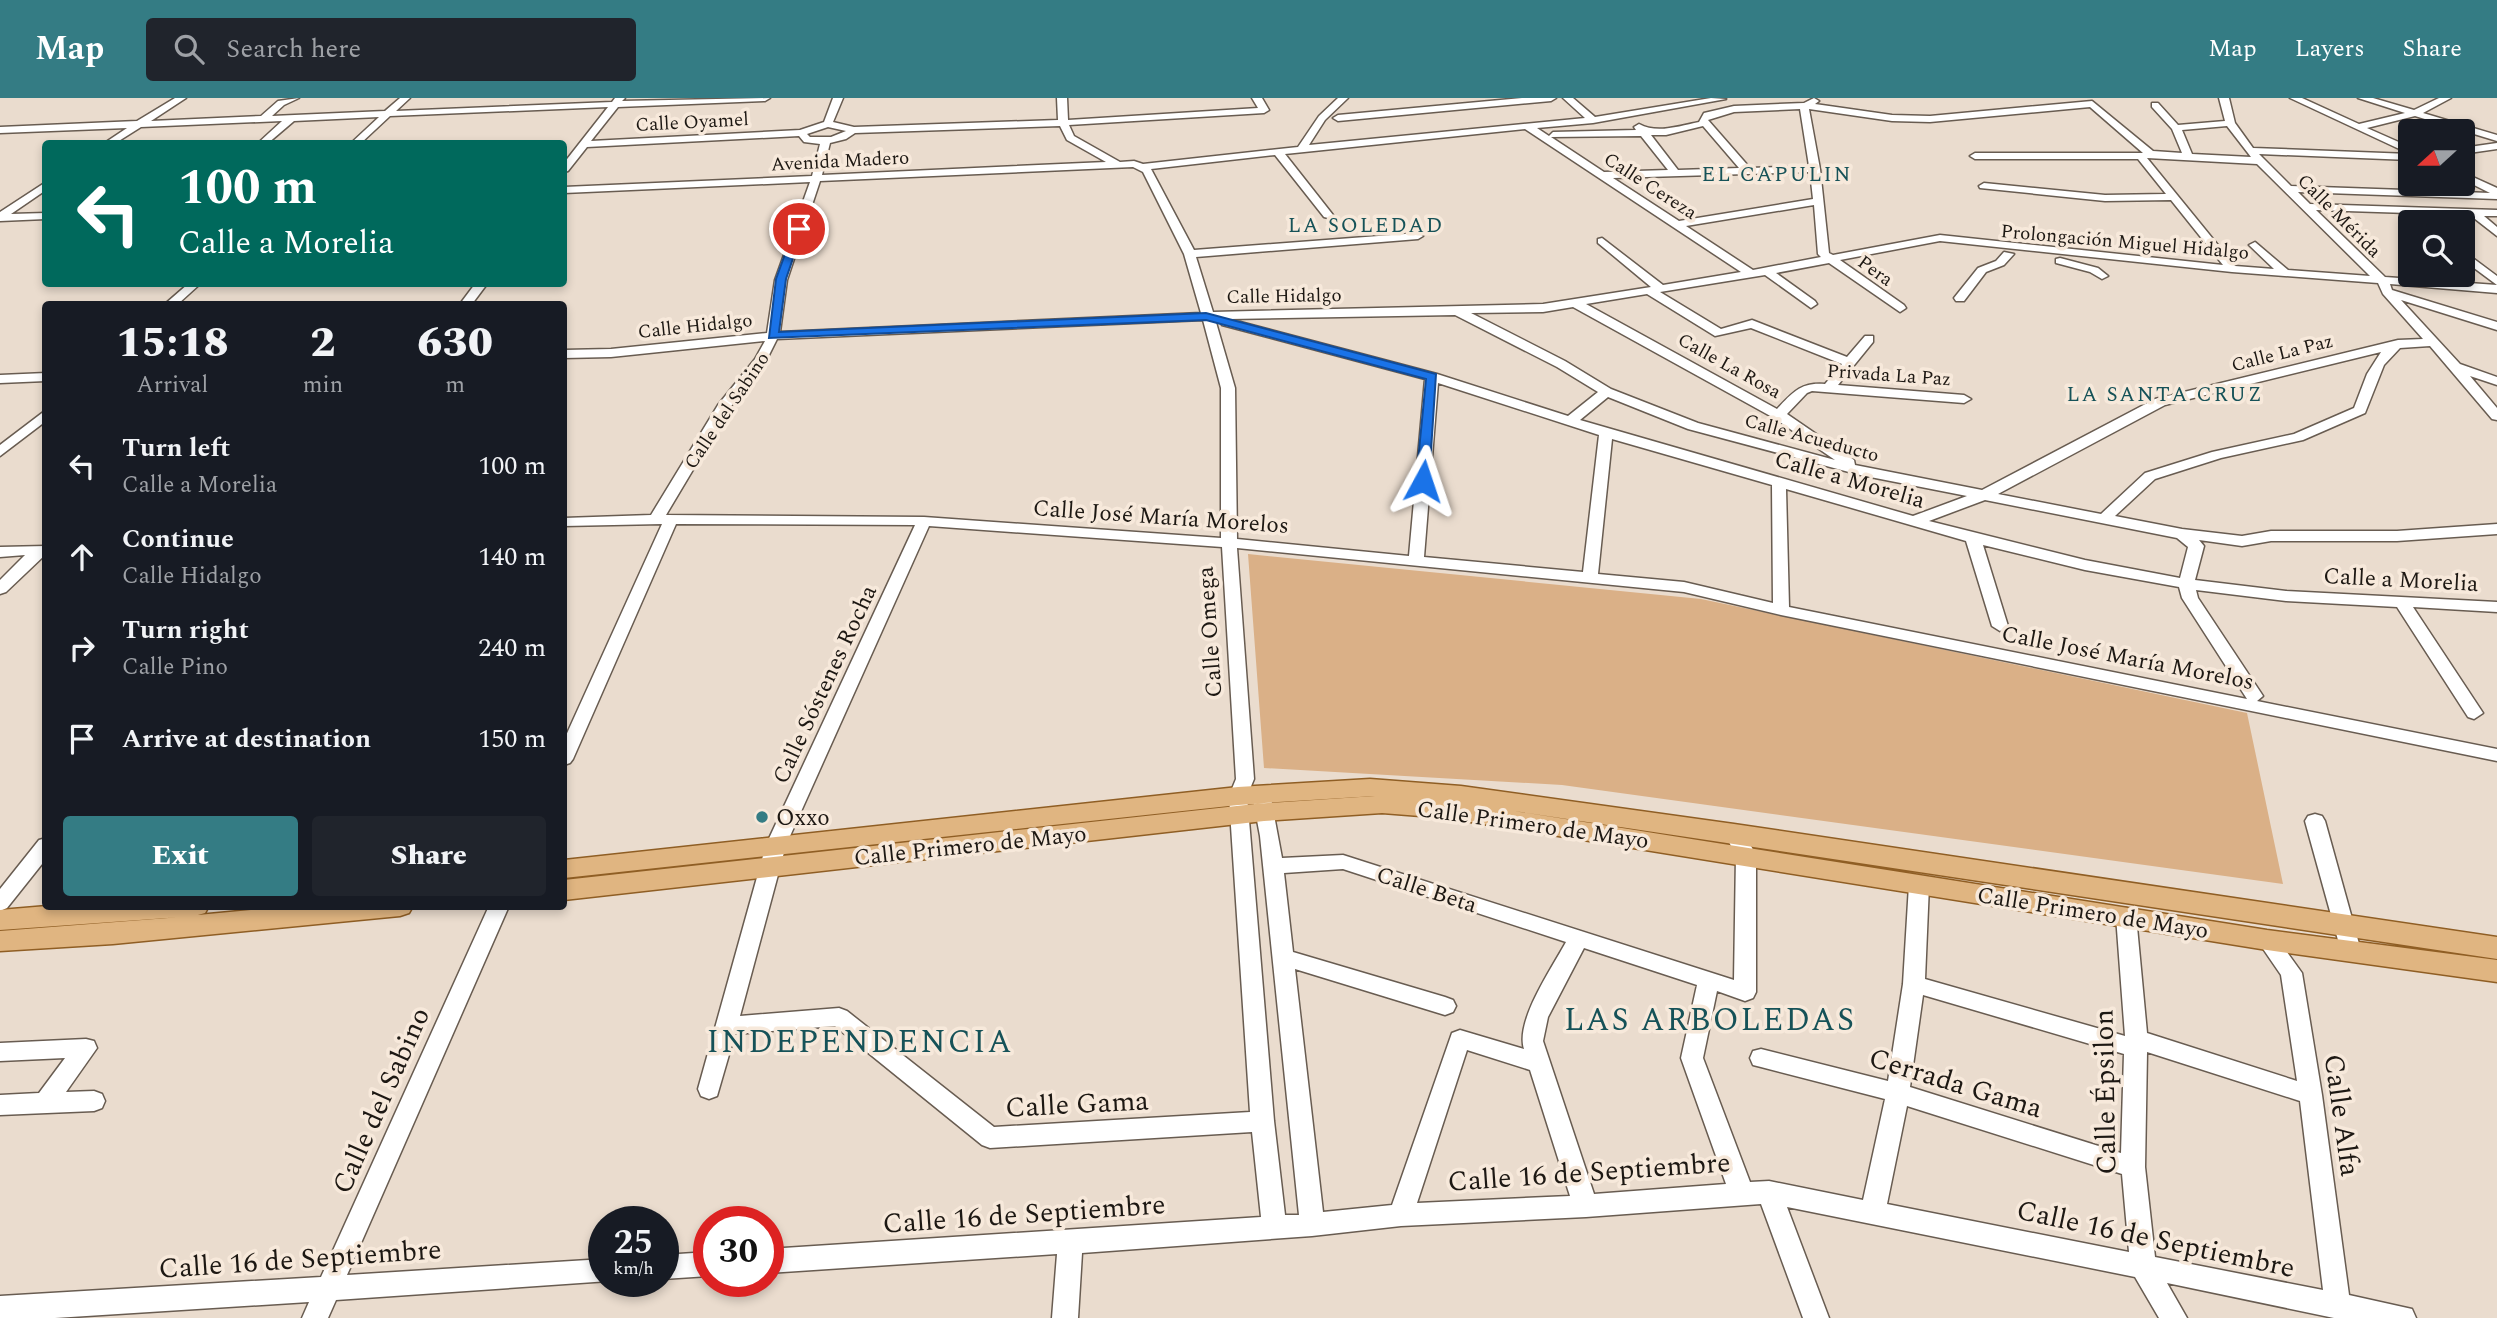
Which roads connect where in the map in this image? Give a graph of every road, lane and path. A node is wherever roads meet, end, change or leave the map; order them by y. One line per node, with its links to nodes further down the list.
1 (181, 98): 38 (street)
2 (294, 98): 31 (street)
3 (405, 98): 28 (street)
4 (484, 98): 25 (street)
5 (765, 98): 20 (street)
6 (838, 98): 37 (street)
7 (1062, 98): 34 (street)
8 (1257, 98): 34 (street)
9 (1343, 98): 55 (street)
10 (1410, 98): 33 (street)
11 (1551, 98): 33 (street)
12 (1568, 98): 32 (street)
13 (1720, 98): 19 (street); 24 (street)
14 (1820, 98): 23 (street)
15 (2224, 98): 36 (street, Calle Mérida)
16 (2295, 98): 40 (street)
17 (2363, 98): 27 (street)
18 (2446, 98): 27 (street)
19 (1693, 100): 26 (street)
20 (618, 101): 25 (street); 52 (street)
21 (1643, 104): 26 (street)
22 (2155, 104): 41 (street)
23 (1807, 106): 24 (street); 59 (street); 67 (street)
24 (1734, 109): 35 (street)
25 (472, 110): 28 (street)
26 (1653, 110): 32 (street)
27 (2414, 114): 40 (street); 47 (street)
28 (386, 115): 30 (street); 50 (street)
29 (1338, 118): 33 (street)
30 (290, 119): 31 (street); 49 (street)
31 (262, 120): 38 (street)
32 (1593, 120): 39 (street)
33 (1433, 122): 39 (street); 55 (street, Avenida Madero)
34 (1063, 123): 43 (street); 65 (street)
35 (1706, 123): 44 (street); 68 (street)
36 (2230, 123): 41 (street); 57 (street, Calle Mérida)
37 (828, 124): 43 (street); 45 (street)
38 (134, 125): 42 (street); 48 (street)
39 (1530, 127): 46 (street, Calle Cereza)
40 (2357, 127): 53 (street)
41 (2176, 128): 61 (street)
42 (0, 130)
43 (852, 130): 51 (street)
44 (1640, 130): 46 (street); 69 (street)
45 (802, 133): 51 (street); 52 (street, Calle Oyamel)
46 (1542, 135): 71 (street, Calle Cereza)
47 (2497, 138)
48 (113, 140)
49 (266, 140)
50 (358, 140)
51 (825, 142): 72 (street)
52 (584, 144): 64 (street)
53 (2398, 146)
54 (2497, 146): 56 (street)
55 (1302, 148): 58 (street, Avenida Madero)
56 (2475, 149)
57 (2250, 151): 62 (street); 63 (street, Calle Mérida)
58 (1278, 152): 66 (street, Avenida Madero); 87 (street)
59 (2146, 155): 61 (street); 70 (street); 79 (street)
60 (1975, 156): 70 (street)
61 (2189, 157): 63 (street)
62 (2398, 157)
63 (2260, 161): 76 (street, Calle Mérida)
64 (567, 165)
65 (1118, 165): 66 (street, Avenida Madero); 72 (street, Avenida Madero)
66 (1144, 167): 95 (street, Calle Omega)
67 (1815, 169): 68 (street); 80 (street)
68 (1745, 170): 69 (street)
69 (1674, 171): 71 (street)
70 (2026, 172): 74 (street); 79 (street)
71 (1603, 175): 89 (street, Calle Cereza)
72 (816, 179): 77 (street, Avenida Madero); 117 (street)
73 (2475, 183): 78 (street)
74 (1984, 187)
75 (42, 188): 88 (street)
76 (2289, 189): 78 (street); 81 (street, Calle Mérida)
77 (567, 190)
78 (2497, 194)
79 (2174, 197): 99 (street)
80 (1817, 201): 89 (street); 97 (street)
81 (2307, 207): 82 (street); 106 (street, Calle Mérida)
82 (2398, 210)
83 (2475, 213): 84 (street)
84 (2497, 213)
85 (2475, 214): 90 (street)
86 (42, 215): 88 (street)
87 (1328, 215)
88 (0, 217)
89 (1679, 224): 102 (street, Calle Cereza)
90 (2497, 233)
91 (1418, 236): 95 (street)
92 (1602, 241): 107 (street)
93 (2255, 245): 101 (street)
94 (1991, 246): 96 (street); 97 (street, Prolongación Miguel Hidalgo); 99 (street, Prolongación Miguel Hidalgo)
95 (1190, 254): 115 (street, Calle Omega)
96 (2008, 254): 103 (street); 109 (street)
97 (1832, 259): 100 (street, Prolongación Miguel Hidalgo); 113 (street, Pera)
98 (2475, 264): 104 (street)
99 (2232, 269): 101 (street, Prolongación Miguel Hidalgo)
100 (1767, 271): 102 (street, Prolongación Miguel Hidalgo); 112 (street)
101 (2284, 273): 106 (street, Prolongación Miguel Hidalgo)
102 (1752, 274): 107 (street, Calle Hidalgo)
103 (2102, 276)
104 (2497, 282)
105 (191, 287): 110 (street)
106 (2385, 287): 108 (street, Prolongación Miguel Hidalgo); 116 (street); 119 (street, Calle Mérida)
107 (1653, 289): 111 (street, Calle Hidalgo); 122 (street)
108 (2497, 289)
109 (1961, 298)
110 (174, 301)
111 (1575, 303): 114 (street, Calle Hidalgo); 131 (street, Calle La Rosa)
112 (1811, 304)
113 (1900, 308)
114 (1456, 310): 115 (street, Calle Hidalgo); 129 (street, Calle Acueducto)
115 (1206, 316): 117 (street, Calle Hidalgo); 125 (street, Calle a Morelia); 148 (street, Calle Omega)
116 (2497, 326)
117 (773, 336): 121 (street, Calle Hidalgo); 140 (street, Calle del Sabino)
118 (1869, 339): 122 (street)
119 (2433, 342): 120 (street, Calle La Paz); 123 (street, Calle Mérida)
120 (2398, 344): 139 (street, Calle La Paz); 141 (street)
121 (567, 354)
122 (1851, 363): 128 (street)
123 (2456, 367): 127 (street); 132 (street, Calle Mérida)
124 (42, 377): 126 (street)
125 (1432, 377): 134 (street, Calle a Morelia); 151 (street)
126 (0, 379)
127 (2497, 381)
128 (1828, 388): 130 (street, Privada La Paz); 131 (street, Privada La Paz)
129 (1606, 392): 134 (street); 137 (street, Calle Acueducto)
130 (1964, 399)
131 (1779, 415): 137 (street, Calle La Rosa)
132 (2497, 416)
133 (42, 417): 136 (street)
134 (1571, 421): 135 (street, Calle a Morelia)
135 (1606, 432): 138 (street, Calle a Morelia); 152 (street)
136 (0, 452)
137 (1860, 471): 139 (street, Calle Acueducto)
138 (1779, 482): 142 (street, Calle a Morelia); 156 (street)
139 (1982, 496): 141 (street, Calle Acueducto); 142 (street, Calle La Paz)
140 (664, 519): 143 (street, Calle José María Morelos); 144 (street, Calle José María Morelos); 162 (street, Calle del Sabino)
141 (2104, 519): 146 (street, Calle Acueducto)
142 (1917, 520): 147 (street, Calle a Morelia)
143 (924, 521): 148 (street, Calle José María Morelos); 167 (street, Calle Sóstenes Rocha)
144 (567, 522)
145 (2497, 528): 146 (street, Calle Acueducto)
146 (2182, 534): 153 (street)
147 (1973, 538): 153 (street, Calle a Morelia); 158 (street)
148 (1229, 542): 151 (street, Calle José María Morelos); 163 (street, Calle Omega)
149 (42, 550): 150 (street); 154 (street)
150 (0, 552)
151 (1416, 559): 152 (street, Calle José María Morelos)
152 (1590, 577): 156 (street, Calle José María Morelos)
153 (2186, 584): 155 (street, Calle a Morelia); 159 (street)
154 (0, 589)
155 (2401, 601): 157 (street, Calle a Morelia); 160 (street)
156 (1781, 606): 159 (street, Calle José María Morelos); 161 (street, Calle José María Morelos)
157 (2497, 607)
158 (2000, 626)
159 (2254, 695): 161 (street, Calle José María Morelos)
160 (2474, 713)
161 (2496, 751)
162 (567, 753)
163 (1250, 799): 165 (main road, Calle Primero de Mayo); 167 (main road, Calle Primero de Mayo); 168 (street, Calle Omega); 200 (street, Calle Omega)
164 (2315, 821): 178 (street)
165 (1740, 844): 170 (main road, Calle Primero de Mayo); 178 (main road, Calle Primero de Mayo); 186 (street, Calle Beta)
166 (42, 850): 172 (street)
167 (773, 856): 169 (main road, Calle Primero de Mayo); 171 (main road, Calle Primero de Mayo); 189 (street)
168 (1273, 866): 179 (street, Calle Beta); 184 (street, Calle Omega)
169 (567, 869)
170 (1919, 885): 176 (main road, Calle Primero de Mayo); 187 (street)
171 (567, 890)
172 (0, 903)
173 (139, 910): 177 (main road)
174 (341, 910): 181 (main road)
175 (497, 910): 213 (street, Calle del Sabino)
176 (2126, 916): 180 (main road, Calle Primero de Mayo); 190 (street, Calle Épsilon)
177 (0, 920)
178 (2343, 925): 182 (main road, Calle Primero de Mayo); 183 (street)
179 (1578, 939): 186 (street, Calle Beta); 193 (street)
180 (2267, 940): 183 (main road, Calle Primero de Mayo); 196 (street, Calle Alfa)
181 (0, 941)
182 (2497, 948)
183 (2351, 951): 185 (main road, Calle Primero de Mayo)
184 (1283, 957): 188 (street); 207 (street, Calle Omega)
185 (2497, 971)
186 (1708, 981): 202 (street)
187 (1914, 984): 190 (street); 195 (street)
188 (1445, 1006)
189 (727, 1026): 194 (street); 200 (street, Calle Gama)
190 (2135, 1044): 196 (street); 201 (street, Calle Épsilon)
191 (0, 1052): 198 (street)
192 (1761, 1058): 195 (street, Cerrada Gama)
193 (1538, 1063): 204 (street); 206 (street)
194 (709, 1089)
195 (1898, 1093): 201 (street, Cerrada Gama); 205 (street)
196 (2311, 1094): 214 (street, Calle Alfa)
197 (94, 1101): 198 (street)
198 (45, 1103): 199 (street)
199 (0, 1105)
200 (1262, 1121): 208 (street, Calle Omega)
201 (2133, 1167): 211 (street, Calle Épsilon)
202 (1741, 1192): 203 (street, Calle 16 de Septiembre); 204 (street, Calle 16 de Septiembre)
203 (1769, 1192): 205 (street, Calle 16 de Septiembre); 218 (street)
204 (1586, 1206): 206 (street, Calle 16 de Septiembre)
205 (1873, 1212): 211 (street, Calle 16 de Septiembre)
206 (1401, 1215): 207 (street, Calle 16 de Septiembre)
207 (1312, 1224): 208 (street, Calle 16 de Septiembre)
208 (1273, 1227): 209 (street, Calle 16 de Septiembre)
209 (1070, 1242): 210 (street, Calle 16 de Septiembre); 217 (street)
210 (784, 1260)
211 (2143, 1267): 214 (street, Calle 16 de Septiembre); 219 (street)
212 (588, 1271): 213 (street, Calle 16 de Septiembre)
213 (329, 1287): 215 (street, Calle 16 de Septiembre); 216 (street, Calle del Sabino)
214 (2339, 1307): 220 (street, Calle 16 de Septiembre)
215 (0, 1309)
216 (316, 1318)
217 (1065, 1318)
218 (1816, 1318)
219 (2174, 1318)
220 (2403, 1318)

